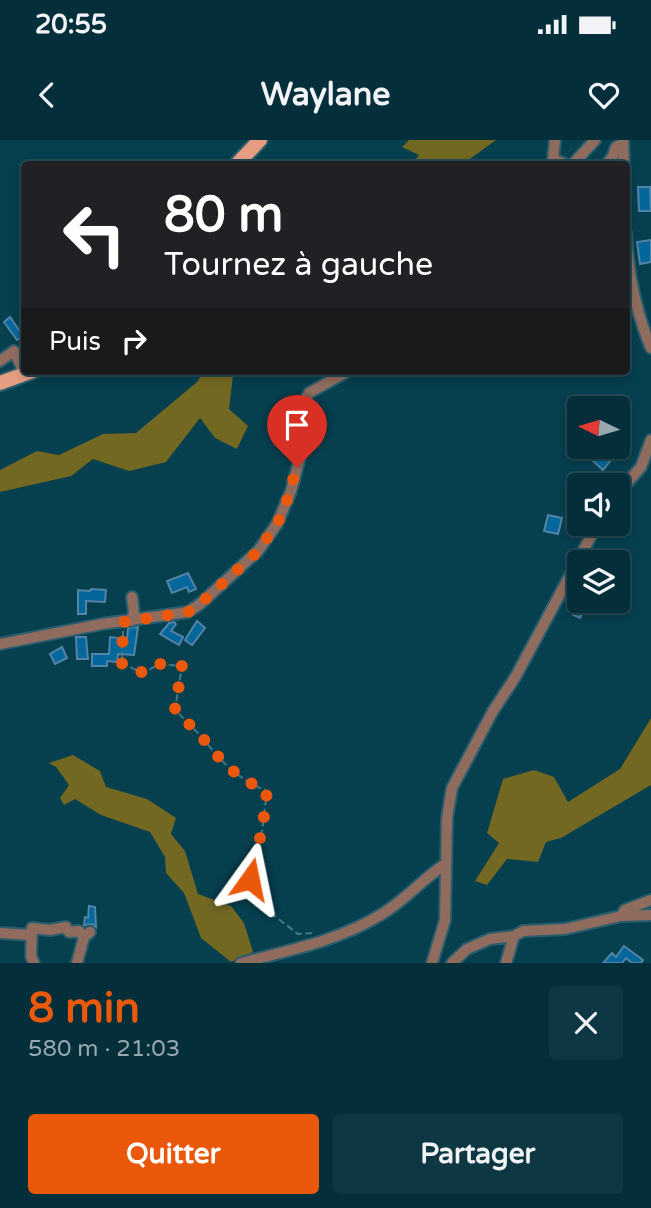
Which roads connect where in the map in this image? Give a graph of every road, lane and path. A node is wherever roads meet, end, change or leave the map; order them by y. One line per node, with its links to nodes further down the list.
1 (260, 140): 5 (main road)
2 (555, 140): 6 (street)
3 (595, 140): 7 (street)
4 (623, 141): 8 (street); 9 (street)
5 (240, 161)
6 (558, 161)
7 (576, 161)
8 (609, 161)
9 (624, 161)
10 (630, 276): 11 (street)
11 (651, 348)
12 (0, 361): 13 (street)
13 (21, 361)
14 (21, 375): 16 (main road)
15 (341, 375): 21 (street)
16 (0, 383)
17 (651, 440): 18 (street)
18 (630, 480)
19 (591, 536): 25 (street)
20 (132, 597): 22 (street)
21 (188, 612): 22 (street); 23 (street)
22 (127, 622): 24 (street); 32 (path)
23 (180, 625)
24 (0, 644)
25 (445, 864): 32 (street); 36 (street)
26 (651, 900): 28 (street)
27 (651, 915): 28 (street)
28 (621, 916): 31 (street)
29 (0, 933): 30 (street)
30 (31, 935): 33 (street); 34 (street)
31 (514, 936): 37 (street); 38 (street)
32 (320, 942): 35 (street)
33 (34, 963)
34 (77, 963)
35 (241, 963)
36 (432, 963)
37 (452, 963)
38 (506, 963)

